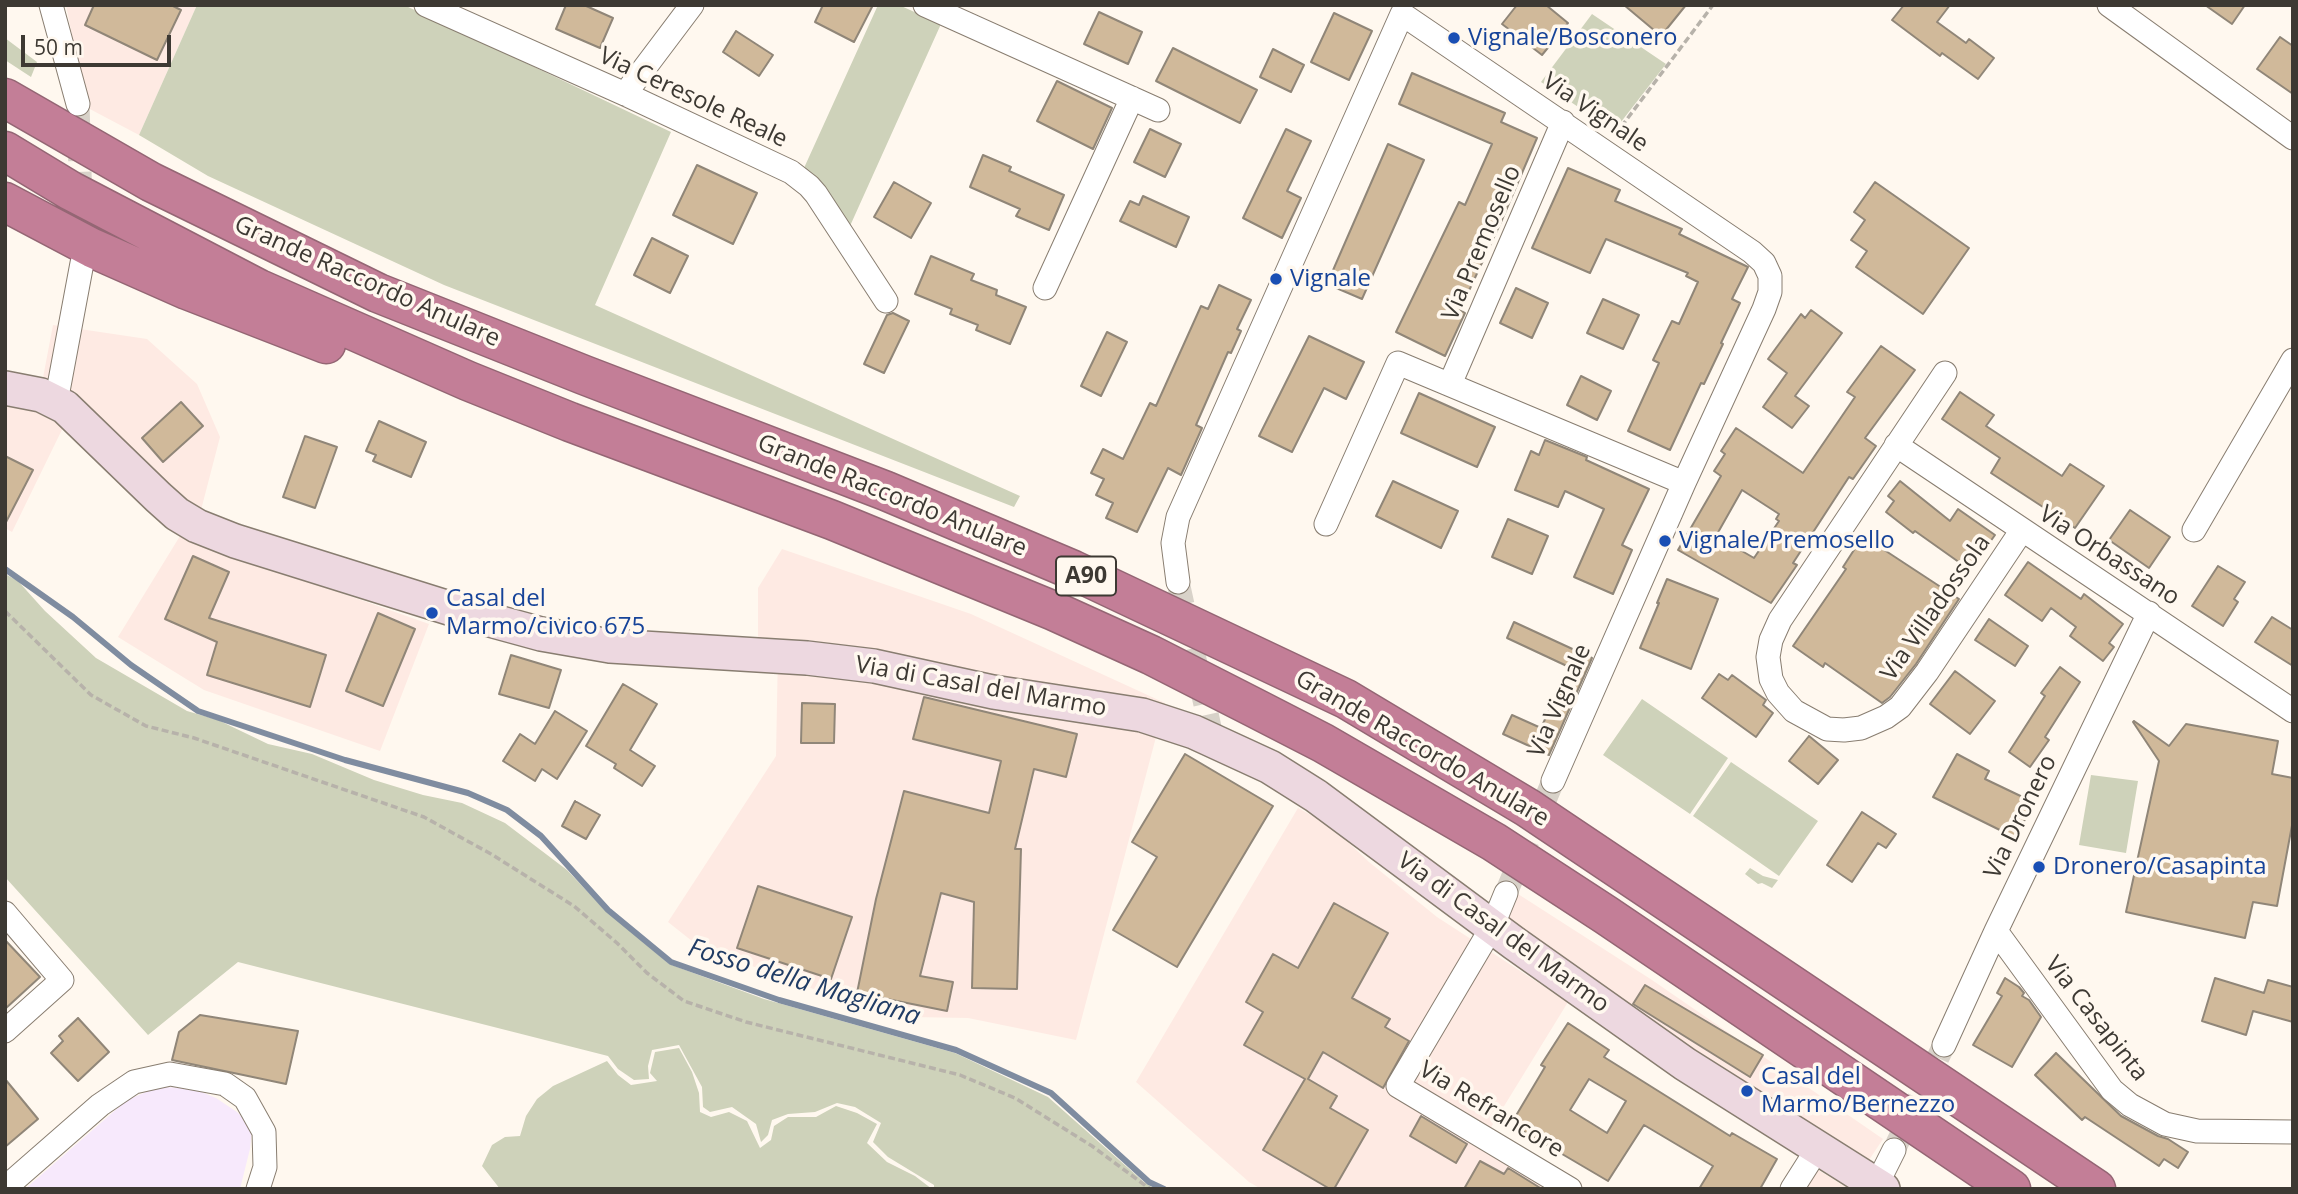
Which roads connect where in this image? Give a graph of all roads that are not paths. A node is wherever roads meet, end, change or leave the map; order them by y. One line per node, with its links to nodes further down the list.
1 (51, 5): 10 (street)
2 (426, 5): 7 (street, Via Ceresole Reale)
3 (692, 5): 7 (street)
4 (925, 5): 9 (street)
5 (2109, 5): 13 (street)
6 (1394, 10): 12 (street, Via Vignale); 30 (street, Via Vignale)
7 (625, 94): 18 (street, Via Ceresole Reale)
8 (5, 98): 49 (highway, Grande Raccordo Anulare / A90)
9 (1132, 98): 11 (street); 17 (street)
10 (78, 104)
11 (1158, 110)
12 (1563, 122): 22 (street, Via Premosello); 26 (street, Via Vignale)
13 (2293, 138)
14 (5, 151): 21 (highway, Grande Raccordo Anulare / A90)
15 (5, 202): 21 (highway)
16 (82, 263): 24 (street)
17 (1045, 288)
18 (886, 300)
19 (2293, 360): 29 (street)
20 (1945, 373): 25 (street, Via Villadossola)
21 (468, 381): 48 (highway, Grande Raccordo Anulare / A90)
22 (1450, 384): 26 (street); 27 (street)
23 (5, 388): 24 (main road, Via di Casal del Marmo)
24 (57, 402): 36 (main road, Via di Casal del Marmo)
25 (1896, 445): 28 (street, Via Orbassano); 28 (street, Via Villadossola)
26 (1684, 483): 33 (street, Via Vignale)
27 (1326, 524)
28 (2022, 530): 31 (street, Via Orbassano)
29 (2194, 530)
30 (1178, 582)
31 (2149, 613): 32 (street, Via Orbassano); 37 (street, Via Dronero)
32 (2293, 711)
33 (1553, 781)
34 (1506, 893): 36 (street)
35 (5, 913): 38 (street)
36 (1492, 927): 41 (main road, Via di Casal del Marmo); 46 (street, Via Refrancore)
37 (1996, 931): 39 (street, Via Dronero); 40 (street, Via Casapinta)
38 (5, 1031)
39 (1944, 1045)
40 (2293, 1132)
41 (1818, 1148): 43 (main road, Via di Casal del Marmo); 47 (street)
42 (1894, 1150): 43 (street)
43 (1880, 1187)
44 (5, 1188): 45 (street)
45 (258, 1189)
46 (1570, 1189)
47 (1792, 1189)
48 (2011, 1189)
49 (2096, 1189)

